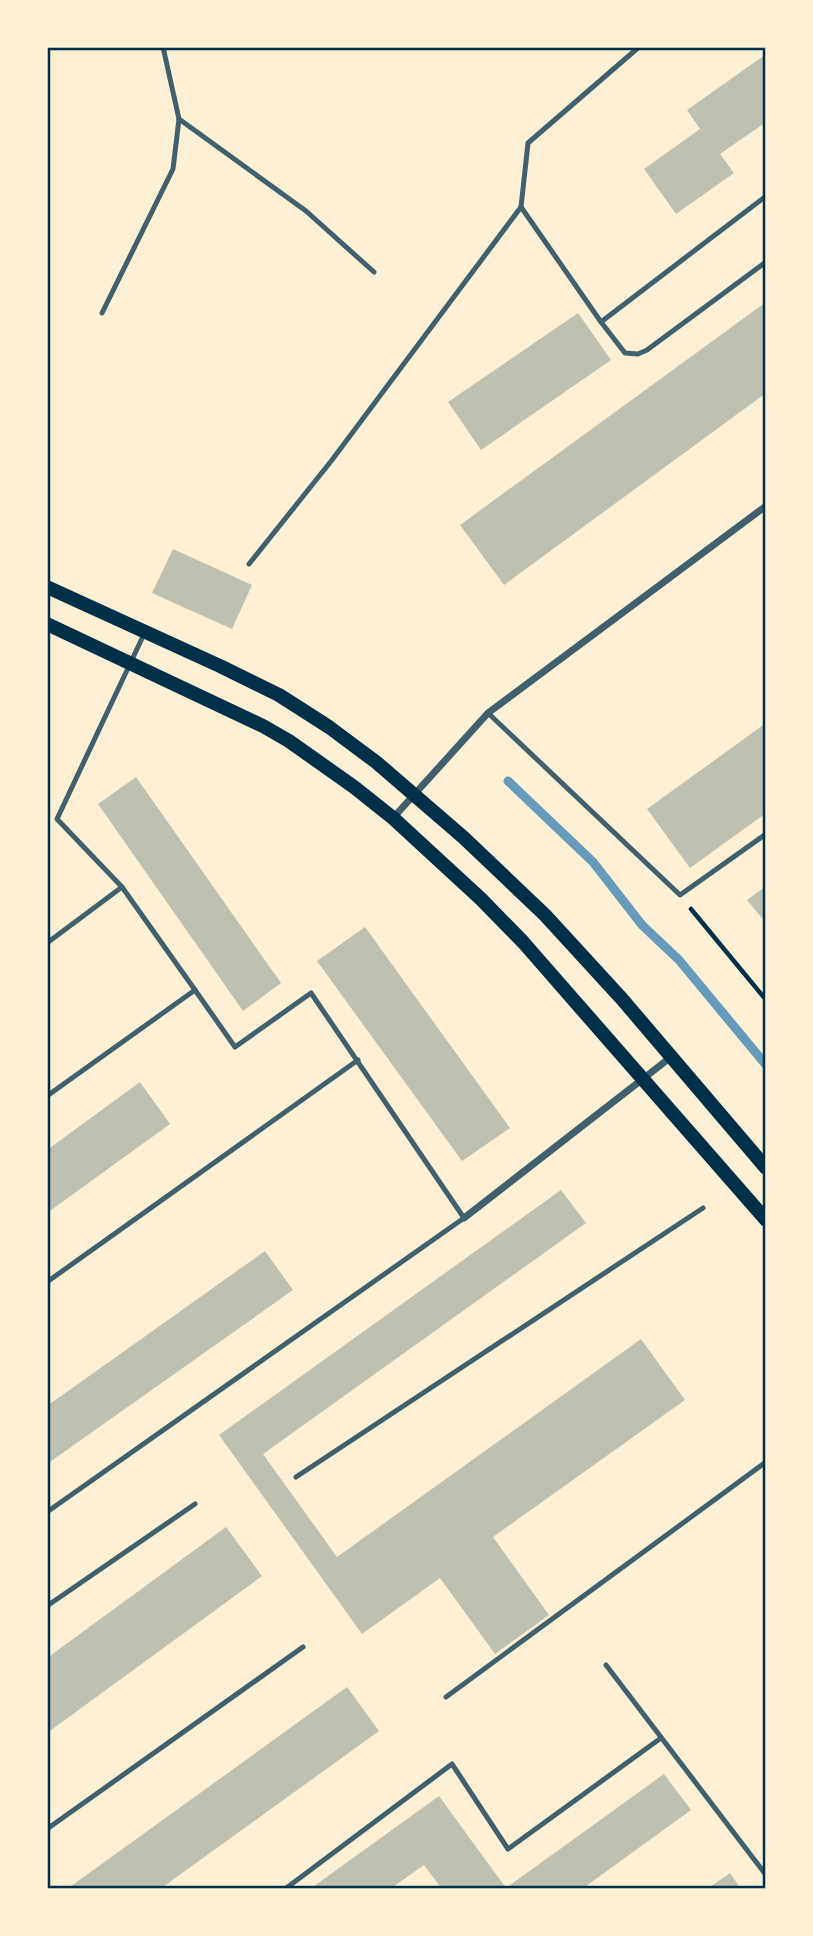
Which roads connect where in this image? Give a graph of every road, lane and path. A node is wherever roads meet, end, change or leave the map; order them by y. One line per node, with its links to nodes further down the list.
1 (163, 47): 3 (lane)
2 (639, 47): 5 (lane)
3 (179, 119): 7 (lane); 8 (lane)
4 (766, 196): 9 (lane)
5 (521, 206): 9 (lane); 11 (lane)
6 (766, 262): 9 (lane)
7 (374, 272)
8 (102, 313)
9 (601, 322)
10 (766, 506): 16 (street)
11 (249, 564)
12 (47, 587): 14 (main road)
13 (47, 624): 15 (main road)
14 (145, 631): 15 (lane); 17 (main road)
15 (129, 662): 19 (main road); 20 (lane)
16 (488, 713): 17 (street); 23 (lane)
17 (415, 796): 19 (street); 27 (main road)
18 (47, 815): 20 (lane)
19 (393, 818): 29 (main road)
20 (57, 819): 22 (lane)
21 (766, 834): 23 (lane)
22 (122, 887): 24 (lane); 25 (lane)
23 (680, 895): 26 (path)
24 (47, 943)
25 (195, 990): 28 (lane); 30 (lane)
26 (766, 1000)
27 (671, 1056): 29 (street); 31 (main road)
28 (358, 1060): 33 (lane); 35 (lane)
29 (642, 1077): 33 (street); 34 (main road)
30 (47, 1096)
31 (766, 1168)
32 (703, 1208): 37 (lane)
33 (464, 1218): 39 (lane)
34 (766, 1220)
35 (47, 1282)
36 (766, 1462): 43 (lane)
37 (296, 1477)
38 (195, 1504): 40 (lane)
39 (47, 1512)
40 (47, 1606)
41 (303, 1647): 45 (lane)
42 (607, 1665): 44 (lane)
43 (446, 1697)
44 (661, 1738): 46 (lane); 47 (lane)
45 (47, 1829)
46 (766, 1875)
47 (285, 1889)

